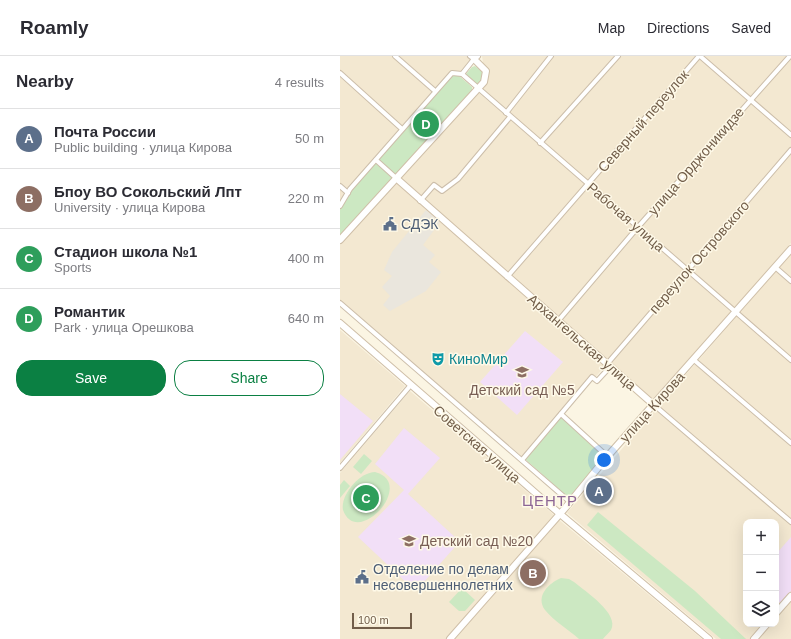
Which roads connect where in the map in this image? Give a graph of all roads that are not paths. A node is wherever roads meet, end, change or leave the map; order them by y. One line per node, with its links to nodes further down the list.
1 (395, 56): 10 (street)
2 (551, 56): 12 (street)
3 (618, 56): 16 (street)
4 (700, 56): 11 (street); 20 (street, Северный переулок)
5 (790, 56): 11 (street, улица Орджоникидзе)
6 (474, 57): 8 (street); 9 (main road)
7 (340, 73): 14 (street)
8 (462, 74): 9 (street, Рабочая улица); 10 (street)
9 (478, 90): 12 (street, Рабочая улица); 19 (main road)
10 (435, 91): 14 (street)
11 (750, 99): 15 (street); 25 (street, улица Орджоникидзе)
12 (506, 113): 13 (street, Рабочая улица)
13 (510, 117): 16 (street, Рабочая улица); 23 (street)
14 (402, 129): 18 (street)
15 (791, 134)
16 (540, 143): 20 (street, Рабочая улица)
17 (791, 150): 29 (street, переулок Островского)
18 (376, 160): 19 (street, Архангельская улица); 22 (street)
19 (396, 178): 23 (main road, Архангельская улица); 26 (main road)
20 (588, 184): 25 (street, Рабочая улица); 30 (street, Северный переулок)
21 (340, 186): 22 (street)
22 (348, 193): 24 (street)
23 (420, 201): 30 (main road, Архангельская улица)
24 (340, 206)
25 (638, 227): 29 (street, Рабочая улица); 34 (street, улица Орджоникидзе)
26 (340, 240)
27 (791, 249): 28 (main road, улица Кирова)
28 (775, 267): 31 (street); 33 (main road, улица Кирова)
29 (686, 270): 33 (street, Рабочая улица); 38 (street, переулок Островского)
30 (507, 277): 34 (main road, Архангельская улица)
31 (791, 280)
32 (340, 303): 44 (street)
33 (735, 312): 36 (main road, улица Кирова); 37 (street, Рабочая улица)
34 (557, 321): 38 (main road, Архангельская улица)
35 (340, 324): 39 (main road, Советская улица)
36 (694, 360): 40 (main road, улица Кирова); 42 (street)
37 (791, 360)
38 (609, 365): 40 (main road, Архангельская улица); 41 (street, переулок Островского)
39 (410, 386): 45 (street); 47 (main road, Советская улица)
40 (654, 405): 43 (main road, улица Кирова); 48 (street, Архангельская улица)
41 (561, 414): 43 (street); 44 (street, переулок Островского)
42 (791, 443)
43 (608, 457): 46 (main road, улица Кирова)
44 (522, 460): 46 (street)
45 (340, 468)
46 (570, 502): 47 (main road, улица Кирова)
47 (560, 514): 52 (main road, улица Кирова); 53 (main road, Советская улица)
48 (791, 522)
49 (791, 596): 50 (main road)
50 (779, 610)
51 (764, 627): 54 (main road)
52 (450, 639)
53 (709, 639)
54 (754, 639)

